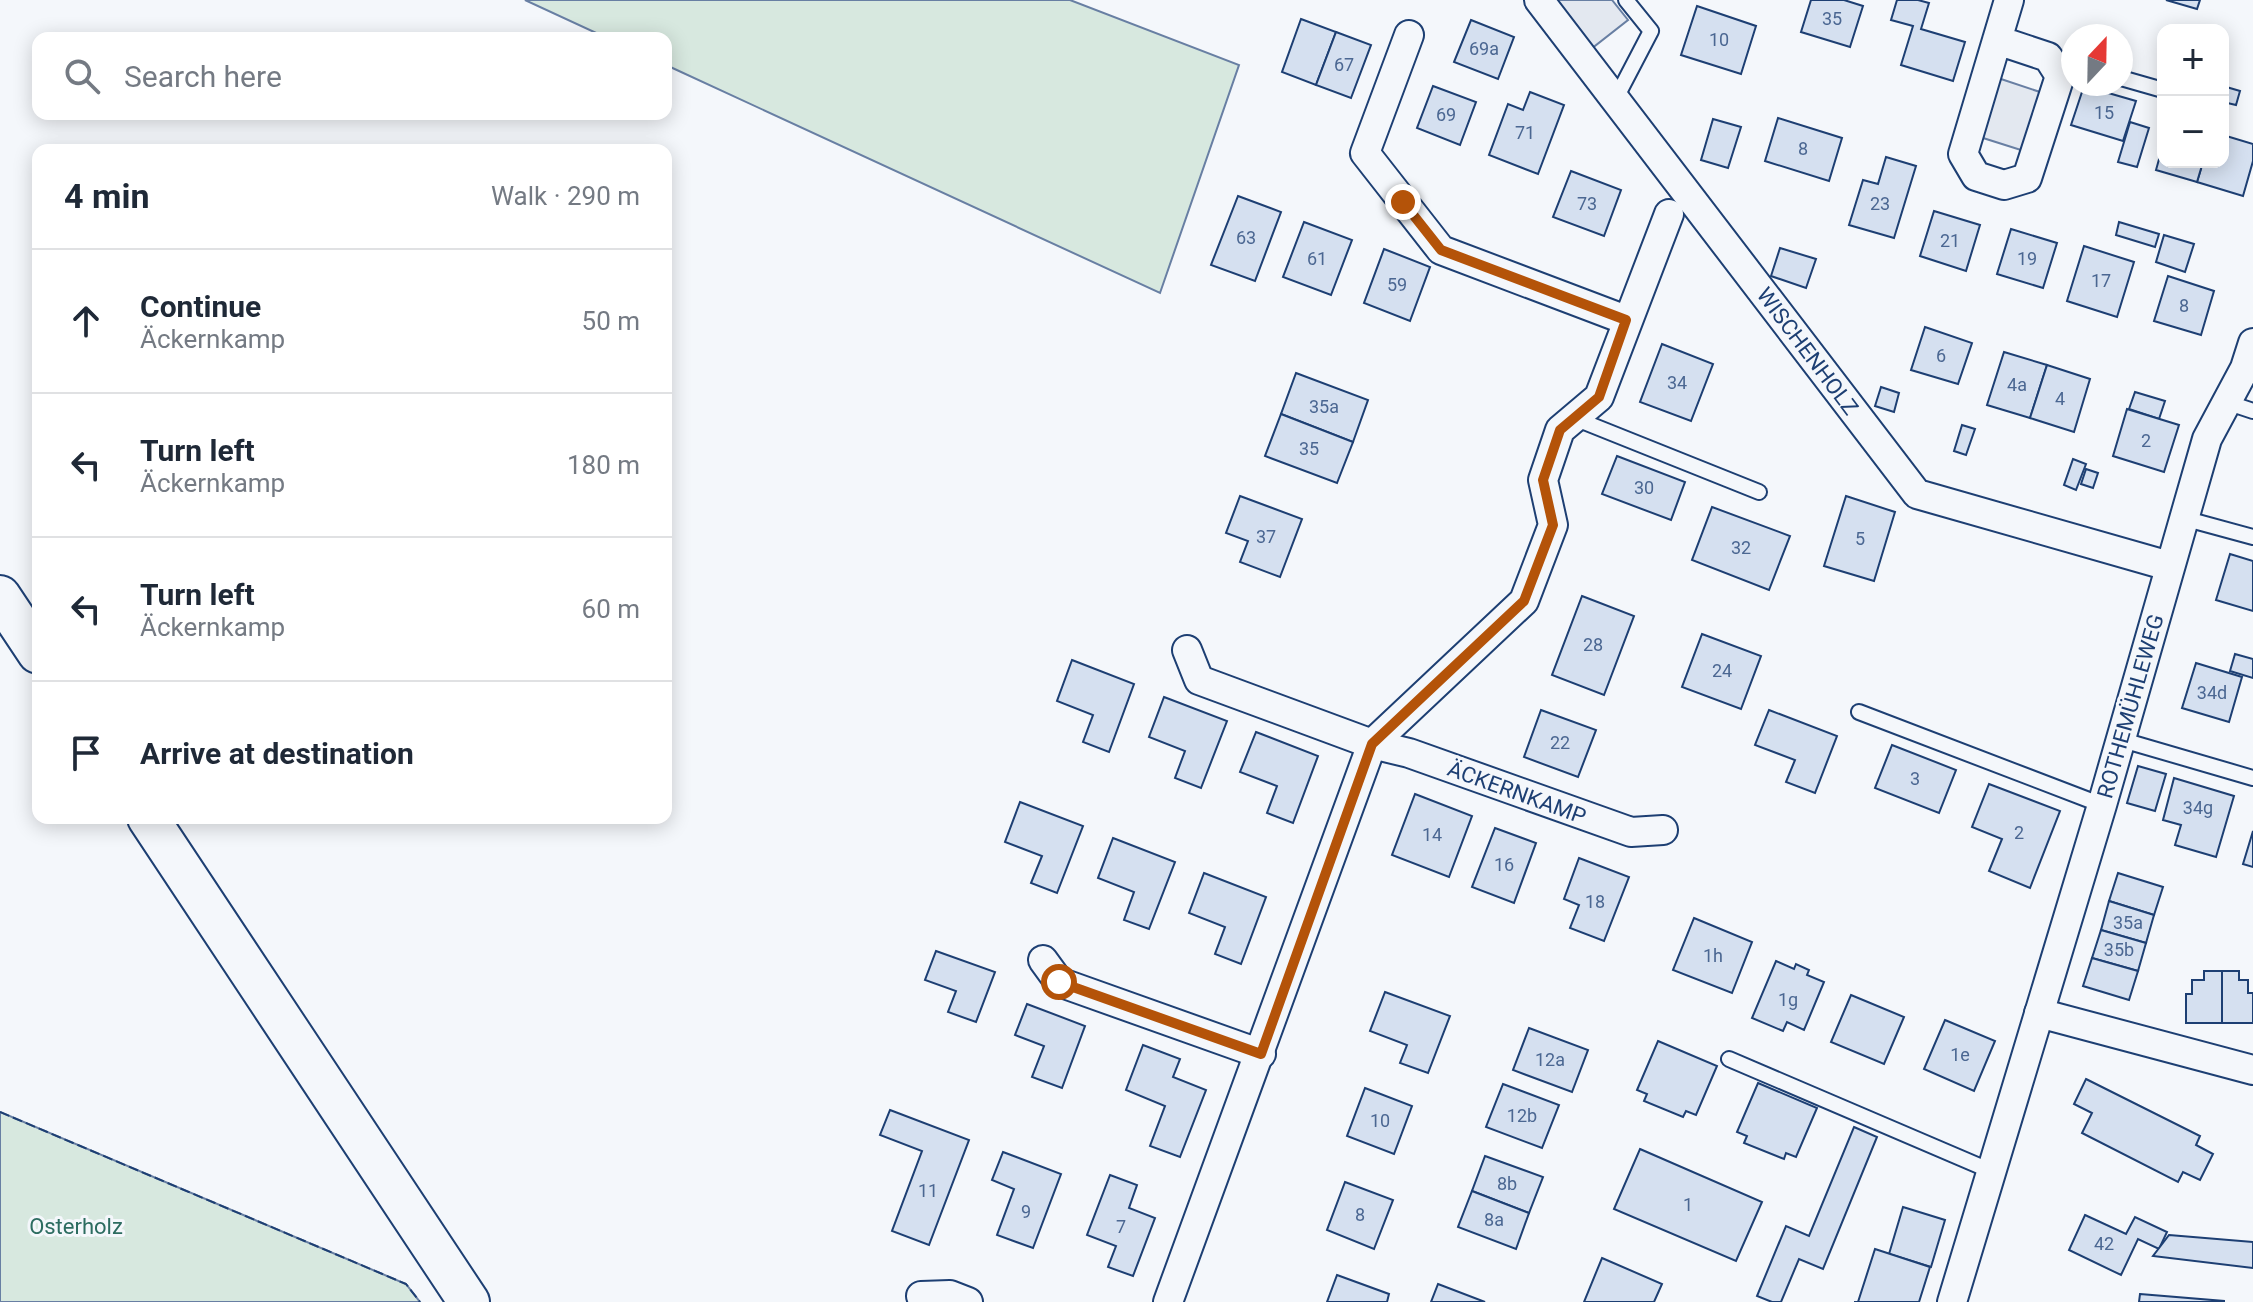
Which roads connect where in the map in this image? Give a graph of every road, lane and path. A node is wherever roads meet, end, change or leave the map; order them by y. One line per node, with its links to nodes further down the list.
1 (1539, 0): 9 (street, WISCHENHOLZ)
2 (1626, 0): 9 (lane)
3 (2009, 0): 5 (street)
4 (1409, 35): 11 (street)
5 (1997, 40): 6 (street); 6 (street)
6 (2061, 60)
7 (2133, 81): 8 (lane)
8 (2157, 88)
9 (1615, 100): 18 (street, WISCHENHOLZ)
10 (1669, 214): 11 (street)
11 (1626, 320): 14 (street)
12 (2253, 343): 13 (street, ROTHEMÜHLEWEG)
13 (2240, 407): 16 (street, ROTHEMÜHLEWEG)
14 (1574, 418): 15 (lane); 24 (street)
15 (1759, 492)
16 (2183, 518): 17 (lane); 18 (street, ROTHEMÜHLEWEG)
17 (2253, 537)
18 (2169, 566): 23 (street, ROTHEMÜHLEWEG)
19 (0, 596): 20 (main road)
20 (32, 644)
21 (1187, 650): 24 (street, ÄCKERNKAMP)
22 (1859, 712): 26 (lane)
23 (2119, 739): 25 (lane); 26 (street, ROTHEMÜHLEWEG)
24 (1372, 744): 28 (street, ÄCKERNKAMP); 31 (street)
25 (2253, 778)
26 (2102, 805): 30 (street, ROTHEMÜHLEWEG)
27 (152, 824): 36 (main road)
28 (1663, 830)
29 (1043, 960): 31 (street)
30 (2039, 1013): 33 (street); 34 (street, ROTHEMÜHLEWEG)
31 (1261, 1054): 38 (street)
32 (1729, 1059): 34 (lane)
33 (2253, 1070)
34 (1991, 1171): 39 (street, ROTHEMÜHLEWEG)
35 (921, 1296): 37 (street)
36 (469, 1302)
37 (968, 1302)
38 (1168, 1302)
39 (1952, 1302)

